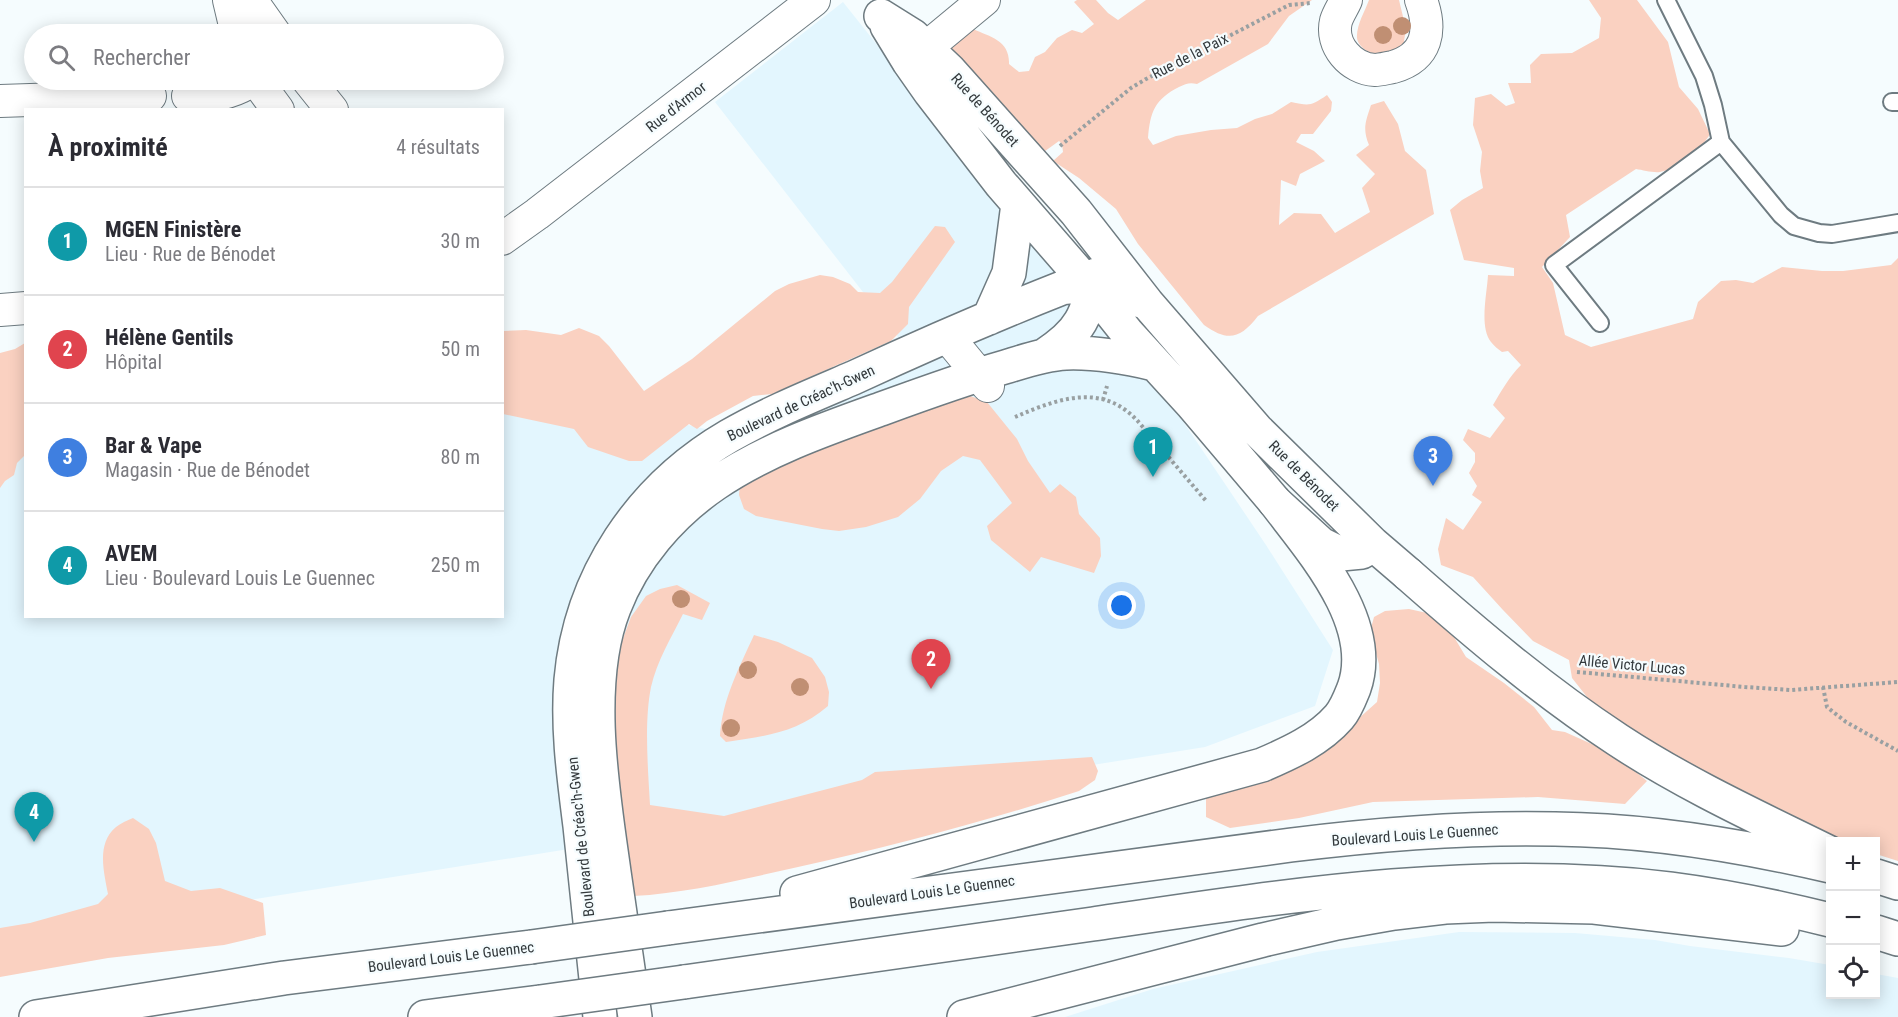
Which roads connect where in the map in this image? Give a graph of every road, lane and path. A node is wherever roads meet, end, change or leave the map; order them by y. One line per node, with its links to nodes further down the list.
1 (229, 0): 9 (street)
2 (251, 0): 10 (street)
3 (814, 0): 23 (street, Rue d'Armor)
4 (984, 0): 11 (street)
5 (1421, 0): 7 (street)
6 (1666, 0): 20 (lane)
7 (1332, 1): 21 (path, Rue de la Paix)
8 (874, 7): 11 (main road, Rue de Bénodet)
9 (235, 24)
10 (268, 24)
11 (917, 54): 22 (main road, Rue de Bénodet); 27 (main road, Rue de Bénodet)
12 (235, 90): 16 (street)
13 (262, 90): 18 (street)
14 (316, 90): 19 (street)
15 (150, 96): 17 (street)
16 (188, 96)
17 (0, 101)
18 (276, 108)
19 (330, 108)
20 (1721, 142): 25 (lane); 33 (lane)
21 (1062, 144)
22 (1018, 204): 28 (main road, Rue de Bénodet); 32 (main road)
23 (537, 214): 24 (street, Rue d'Armor); 26 (street, Rue d'Armor)
24 (504, 220)
25 (1898, 223)
26 (504, 237)
27 (1102, 248): 28 (main road, Boulevard de Créac'h-Gwen); 29 (main road, Rue de Bénodet)
28 (1093, 290): 29 (main road, Boulevard de Créac'h-Gwen); 32 (main road, Boulevard de Créac'h-Gwen); 35 (main road, Boulevard de Créac'h-Gwen); 36 (main road, Rue de Bénodet)
29 (1147, 303): 41 (main road, Rue de Bénodet)
30 (24, 308): 31 (street)
31 (0, 310)
32 (989, 318): 34 (main road, Boulevard de Créac'h-Gwen)
33 (1600, 323)
34 (947, 336): 37 (street); 42 (main road, Boulevard de Créac'h-Gwen)
35 (1045, 355): 36 (main road, Boulevard de Créac'h-Gwen); 37 (main road, Boulevard de Créac'h-Gwen)
36 (1154, 364): 40 (main road, Rue de Bénodet)
37 (983, 380): 42 (main road, Boulevard de Créac'h-Gwen)
38 (1015, 417): 39 (path)
39 (1207, 502)
40 (1275, 502): 41 (main road); 50 (main road)
41 (1373, 544): 47 (main road, Rue de Bénodet)
42 (646, 545): 57 (main road, Boulevard de Créac'h-Gwen); 58 (main road, Boulevard de Créac'h-Gwen)
43 (1569, 671): 45 (path, Allée Victor Lucas)
44 (1898, 682): 45 (path, Allée Victor Lucas)
45 (1823, 687): 46 (path)
46 (1898, 751)
47 (1826, 851)
48 (1826, 865): 50 (main road, Boulevard Louis Le Guennec)
49 (1826, 919): 56 (main road, bridge)
50 (674, 927): 55 (main road, Boulevard Louis Le Guennec, bridge)
51 (1826, 934): 59 (main road)
52 (1880, 934): 54 (main road)
53 (1880, 940): 54 (main road)
54 (1898, 941)
55 (36, 1017)
56 (425, 1017)
57 (600, 1017)
58 (635, 1017)
59 (964, 1017)

